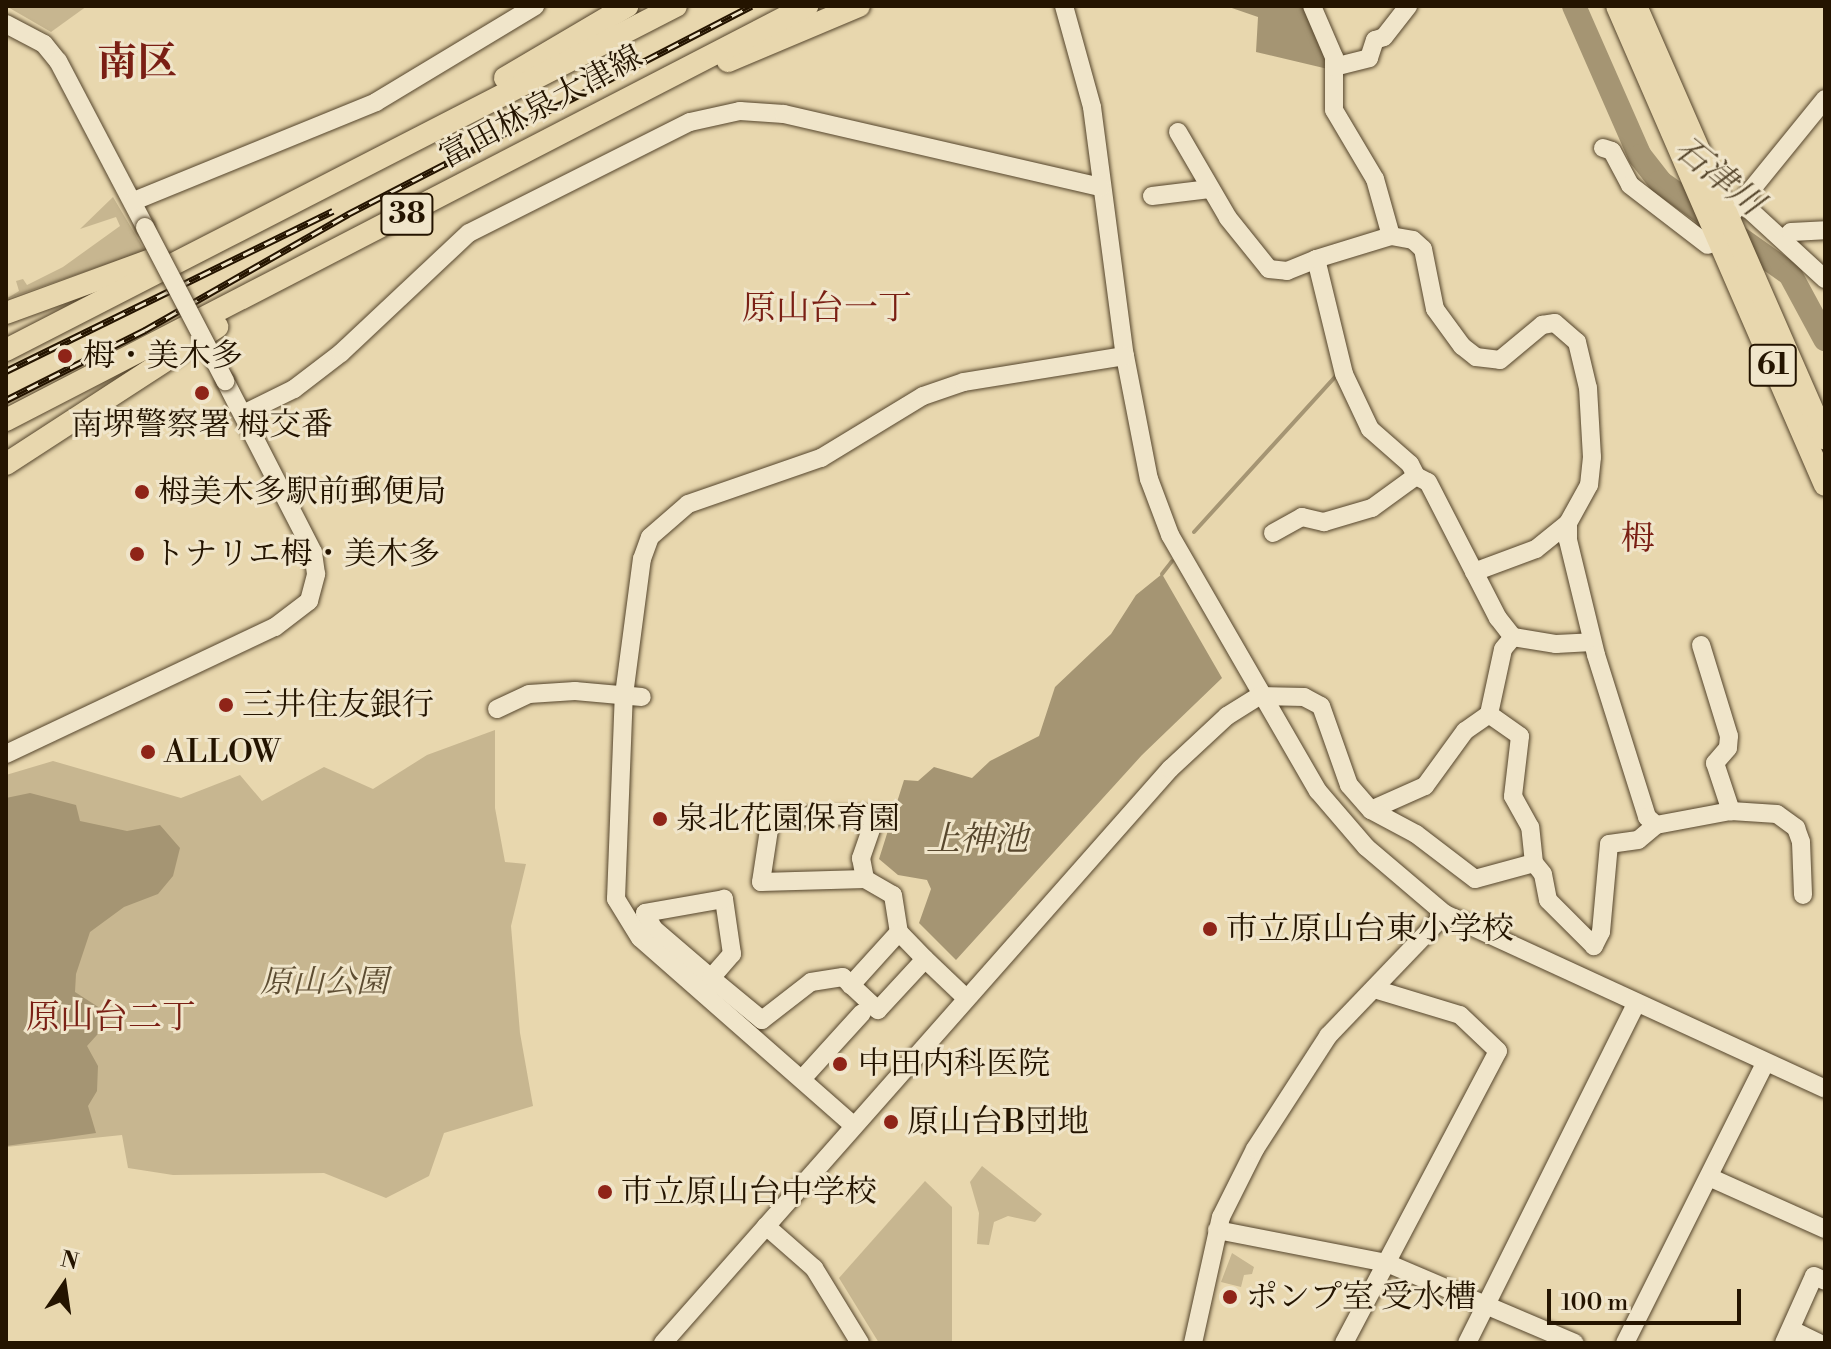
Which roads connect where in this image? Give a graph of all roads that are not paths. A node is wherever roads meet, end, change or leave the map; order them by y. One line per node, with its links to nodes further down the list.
1 (535, 6): 21 (street)
2 (627, 6): 16 (main road)
3 (676, 6): 16 (main road, 富田林泉大津線 / 38)
4 (807, 6): 14 (main road, 富田林泉大津線 / 38)
5 (859, 6): 14 (main road)
6 (1064, 6): 18 (street)
7 (1312, 6): 12 (street)
8 (1408, 6): 12 (street)
9 (1617, 6): 23 (main road, 61)
10 (1636, 6): 23 (main road, 61)
11 (6, 24): 21 (street)
12 (1334, 67): 25 (street)
13 (1825, 99): 23 (street)
14 (578, 123): 29 (main road, 富田林泉大津線 / 38)
15 (1178, 132): 19 (street)
16 (401, 147): 22 (main road, 富田林泉大津線 / 38)
17 (1603, 148): 23 (street)
18 (1101, 187): 32 (street); 33 (street)
19 (1210, 189): 20 (street); 27 (street)
20 (1152, 196)
21 (134, 201): 33 (street, bridge)
22 (291, 204): 30 (main road); 31 (main road, 富田林泉大津線 / 38)
23 (1724, 222): 26 (street); 35 (main road, 61); 38 (main road, 61)
24 (1825, 230): 26 (street)
25 (1391, 236): 27 (street); 39 (street)
26 (1785, 238): 28 (street)
27 (1316, 259): 37 (street)
28 (1825, 279)
29 (280, 282): 34 (main road, 富田林泉大津線 / 38); 36 (main road)
30 (6, 313)
31 (6, 350)
32 (1125, 356): 45 (street); 46 (street)
33 (243, 414): 49 (street)
34 (6, 420)
35 (1825, 438)
36 (6, 464)
37 (1416, 476): 40 (street); 41 (street)
38 (1825, 485)
39 (1568, 523): 41 (street); 43 (street)
40 (1273, 533)
41 (1474, 572): 42 (street)
42 (1513, 637): 43 (street); 48 (street)
43 (1592, 642): 52 (street)
44 (1701, 645): 51 (street)
45 (633, 696): 47 (street); 59 (street)
46 (1259, 696): 50 (street); 56 (street); 62 (street)
47 (497, 709)
48 (1489, 714): 50 (street); 53 (street)
49 (6, 754)
50 (1371, 810): 53 (street)
51 (1731, 811): 52 (street); 55 (street)
52 (1656, 825): 53 (street)
53 (1534, 863)
54 (865, 879): 54 (street); 57 (street)
55 (1803, 895)
56 (1445, 914): 61 (street); 63 (street)
57 (899, 932): 58 (street); 60 (street)
58 (925, 959): 60 (street); 62 (street)
59 (706, 984): 59 (street); 60 (street); 66 (street)
60 (851, 985)
61 (1374, 989): 72 (street); 73 (street)
62 (966, 998): 68 (street)
63 (1636, 1004): 65 (street); 75 (street)
64 (862, 1013): 66 (street)
65 (1766, 1062): 67 (street); 69 (street)
66 (802, 1079): 68 (street)
67 (1825, 1089)
68 (853, 1125): 70 (street)
69 (1711, 1178): 71 (street); 83 (street)
70 (766, 1226): 77 (street); 78 (street)
71 (1825, 1229)
72 (1217, 1230): 73 (street); 79 (street)
73 (1387, 1263): 75 (street); 80 (street)
74 (1825, 1281): 76 (street)
75 (1485, 1309): 81 (street); 82 (street)
76 (1788, 1337): 84 (street)
77 (663, 1343)
78 (860, 1343)
79 (1193, 1343)
80 (1344, 1343)
81 (1467, 1343)
82 (1575, 1343)
83 (1625, 1343)
84 (1819, 1343)

